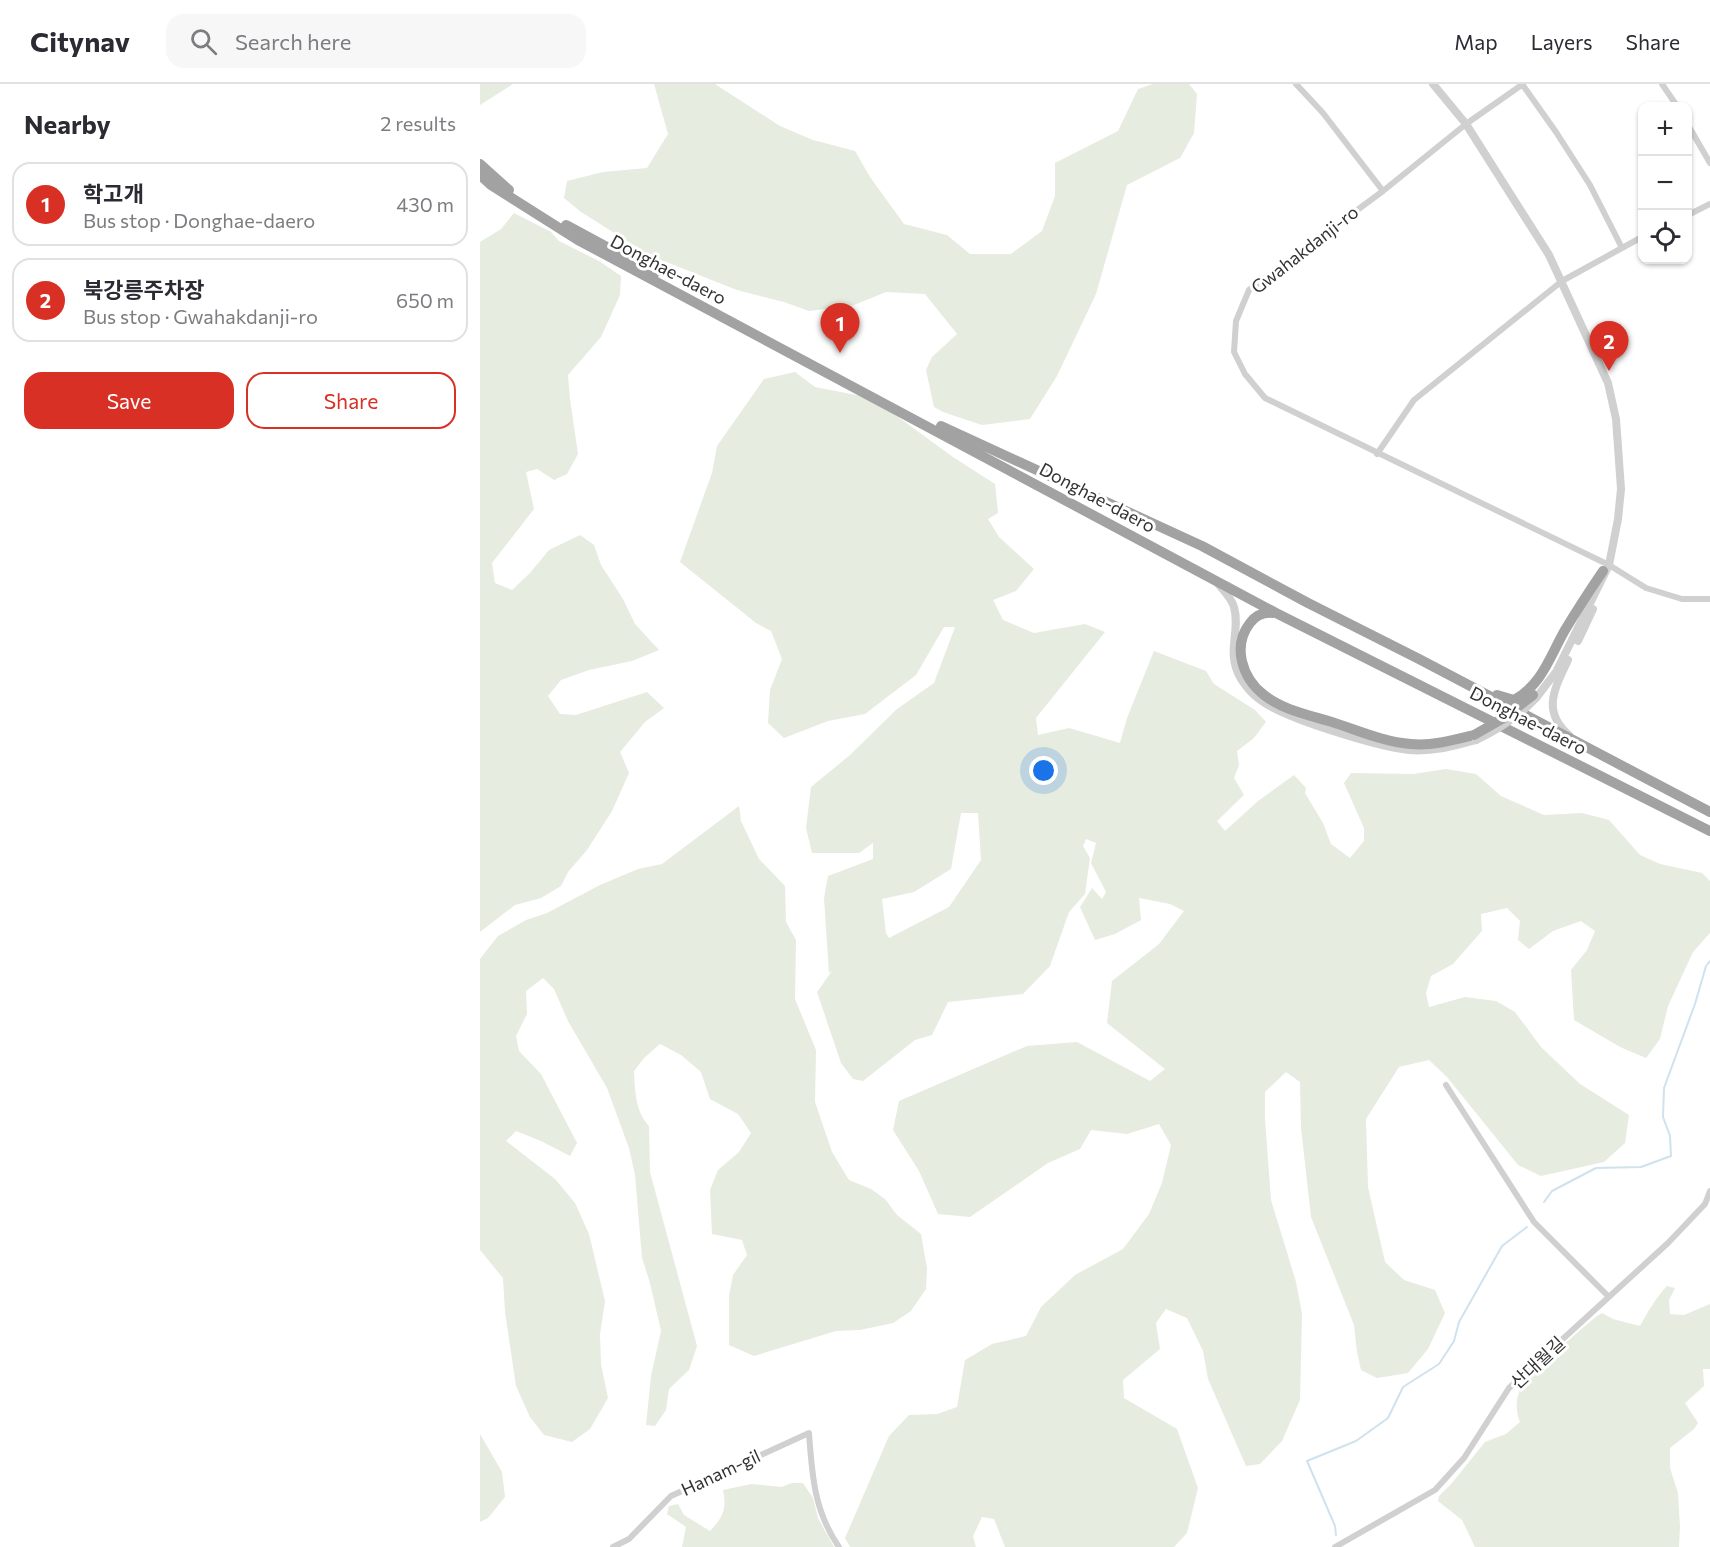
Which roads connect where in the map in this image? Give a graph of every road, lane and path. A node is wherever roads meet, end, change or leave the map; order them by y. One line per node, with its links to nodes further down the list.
1 (1296, 84): 11 (street)
2 (1433, 84): 6 (street)
3 (1522, 84): 6 (street, Gwahakdanji-ro); 15 (street)
4 (1662, 84): 5 (street)
5 (1674, 102)
6 (1466, 124): 11 (street, Gwahakdanji-ro); 16 (street)
7 (1692, 131): 8 (street)
8 (1710, 163)
9 (480, 164): 22 (highway, Donghae-daero)
10 (480, 175): 19 (highway, Donghae-daero)
11 (1383, 191): 17 (street, Gwahakdanji-ro)
12 (1710, 204): 13 (street)
13 (1692, 213)
14 (1638, 239): 15 (street)
15 (1622, 248): 16 (street)
16 (1562, 281): 17 (street); 18 (street)
17 (1377, 454): 18 (street, Gwahakdanji-ro)
18 (1606, 569): 20 (street, Gwahakdanji-ro); 22 (highway); 23 (highway, bridge); 24 (street)
19 (1216, 581): 21 (highway, Donghae-daero); 23 (street)
20 (1710, 599)
21 (1276, 613): 23 (highway); 26 (highway, Donghae-daero)
22 (1419, 659): 24 (highway, Donghae-daero)
23 (1475, 738)
24 (1619, 765): 25 (highway, Donghae-daero)
25 (1710, 812)
26 (1710, 831)
27 (1446, 1085): 29 (street)
28 (1710, 1191): 29 (street, 산대월길)
29 (1609, 1298): 32 (street, 산대월길)
30 (613, 1547): 31 (street, Hanam-gil)
31 (839, 1547)
32 (1335, 1547)

